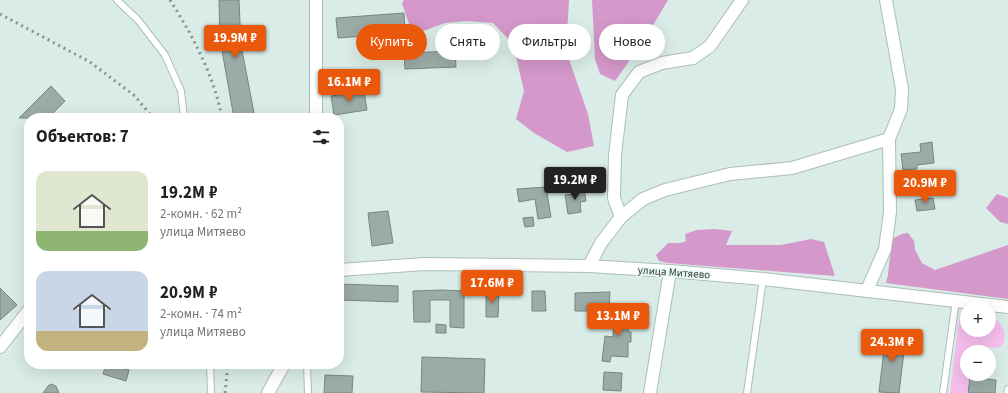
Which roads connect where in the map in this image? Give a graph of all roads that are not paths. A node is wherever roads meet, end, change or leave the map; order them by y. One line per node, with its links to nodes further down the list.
1 (117, 0): 5 (lane)
2 (316, 0): 6 (street)
3 (742, 0): 8 (street)
4 (886, 0): 7 (street)
5 (184, 113)
6 (316, 113)
7 (889, 140): 8 (street); 13 (street)
8 (621, 217): 9 (street)
9 (589, 266): 10 (street, улица Митяево); 11 (street, улица Митяево)
10 (344, 270)
11 (670, 271): 12 (street, улица Митяево); 25 (street)
12 (763, 279): 13 (street, улица Митяево); 26 (lane)
13 (867, 290): 14 (street, улица Митяево)
14 (956, 300): 15 (street, улица Митяево); 27 (lane)
15 (1008, 307)
16 (24, 316): 17 (street)
17 (0, 347)
18 (210, 369): 22 (lane)
19 (281, 369): 23 (street)
20 (307, 369): 24 (lane)
21 (1008, 389): 28 (lane)
22 (211, 393)
23 (268, 393)
24 (308, 393)
25 (650, 393)
26 (747, 393)
27 (943, 393)
28 (1007, 393)

